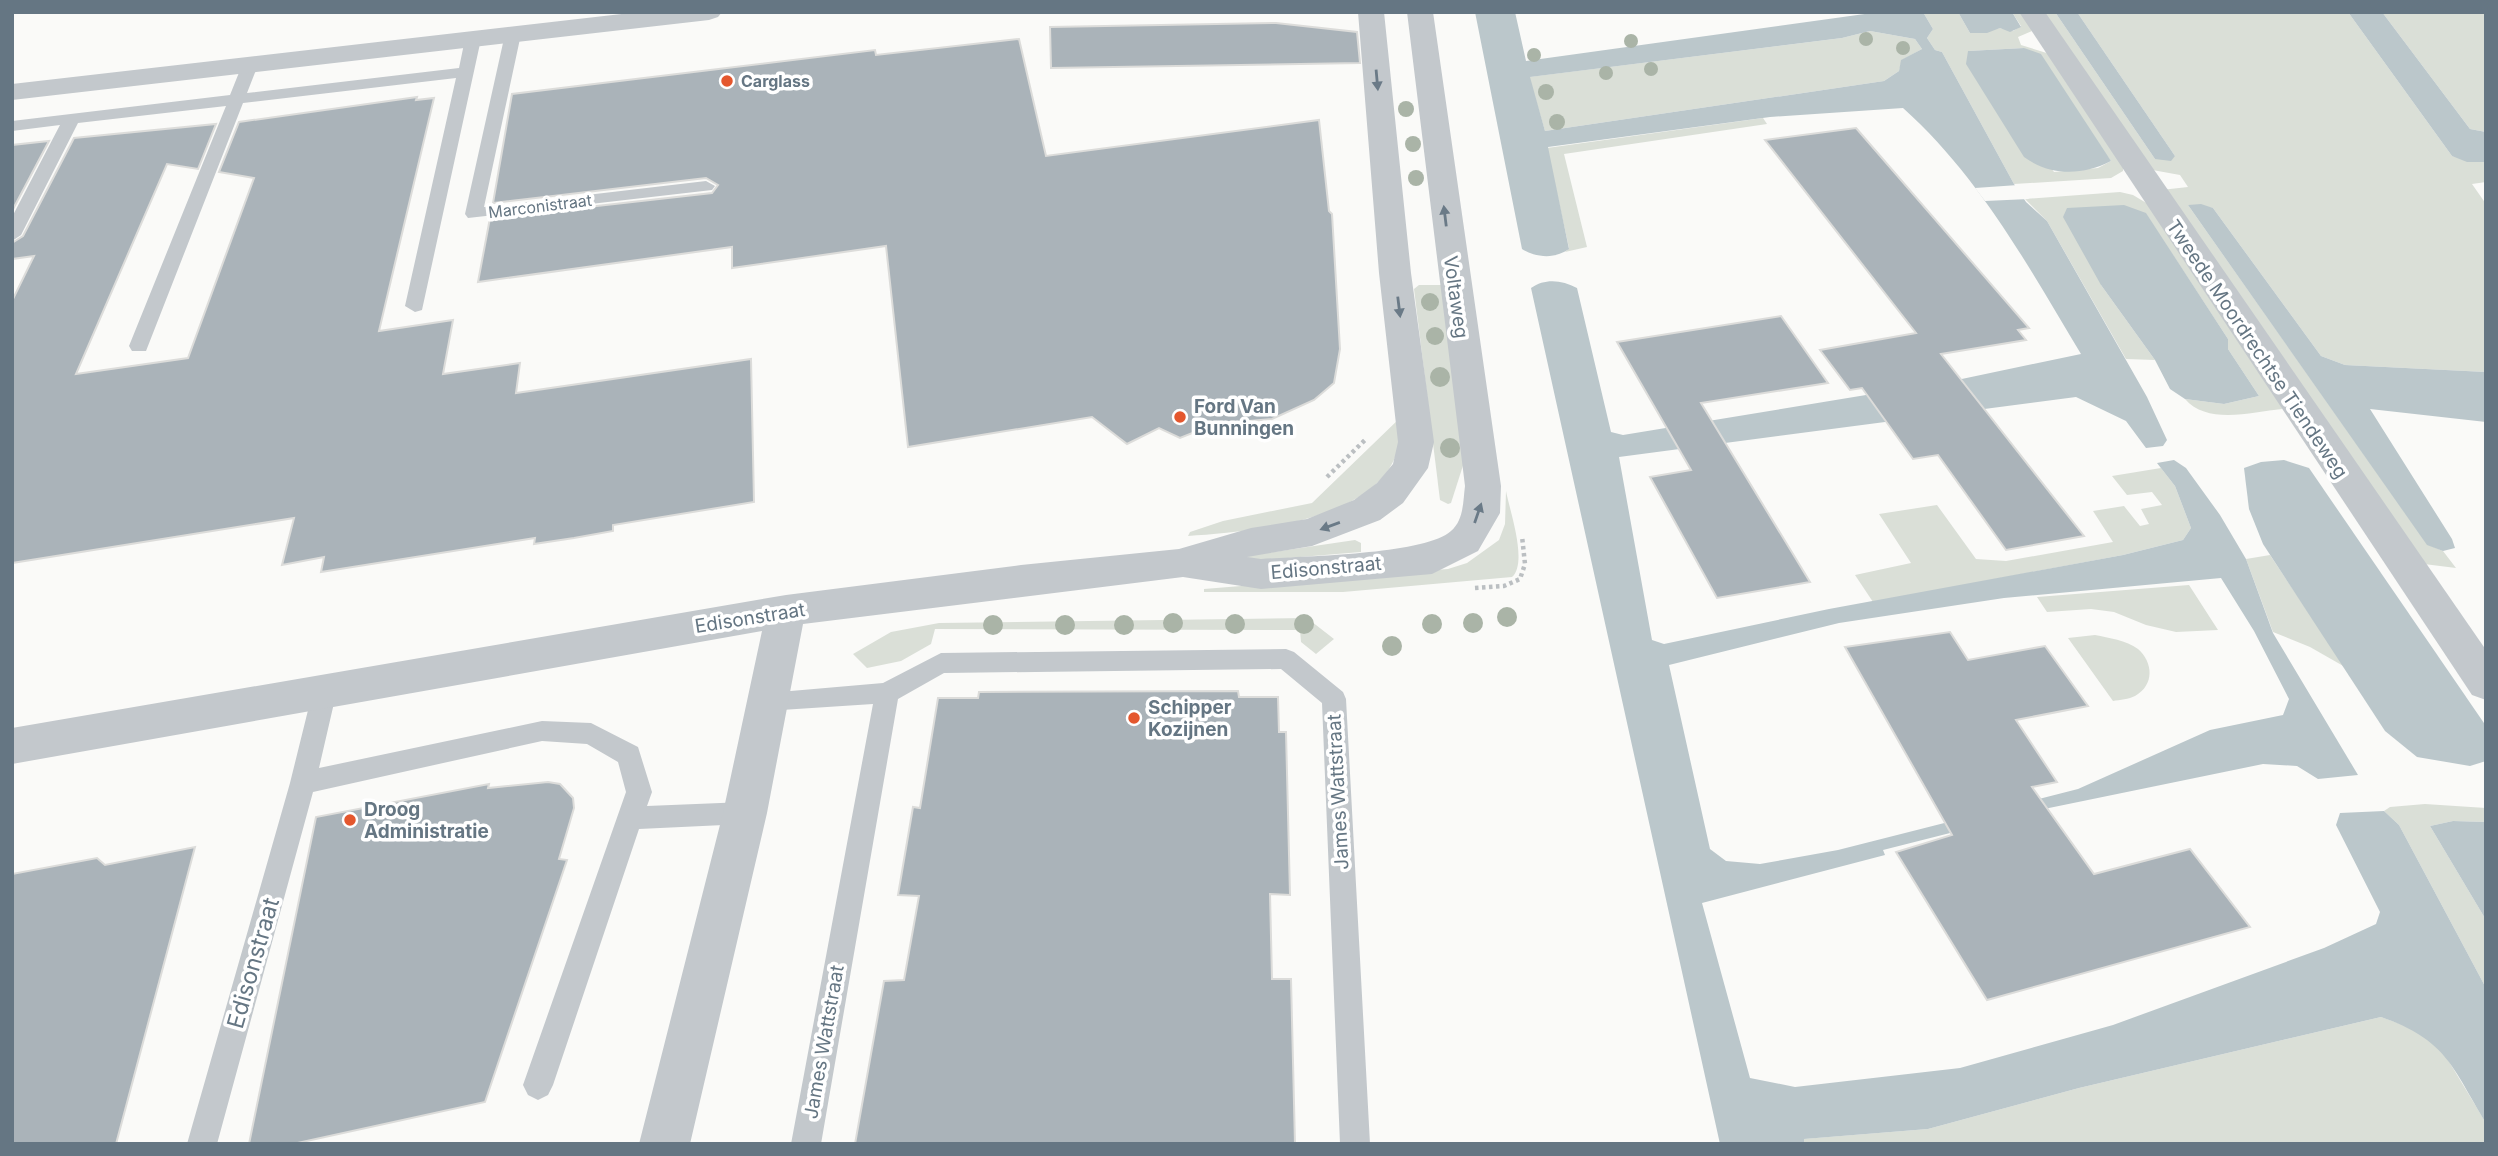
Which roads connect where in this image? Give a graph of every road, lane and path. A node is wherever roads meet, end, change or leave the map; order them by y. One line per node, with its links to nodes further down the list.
1 (709, 12): 5 (street)
2 (1371, 12): 18 (street, Edisonstraat, one-way to 18)
3 (1419, 12): 17 (street, Voltaweg, one-way to 3)
4 (2032, 12): 20 (street, Tweede Moordrechtse Tiendeweg)
5 (513, 34): 6 (street); 13 (lane, Marconistraat)
6 (473, 39): 7 (street); 8 (lane)
7 (250, 65): 9 (street); 10 (lane)
8 (466, 72): 10 (lane); 15 (lane)
9 (12, 92)
10 (236, 99): 11 (lane); 16 (lane)
11 (72, 119): 12 (lane); 14 (lane)
12 (12, 126)
13 (706, 186)
14 (12, 235)
15 (415, 306)
16 (139, 346)
17 (1432, 559): 18 (street, Edisonstraat)
18 (1178, 564): 19 (street, Edisonstraat)
19 (786, 611): 21 (street, Edisonstraat); 23 (street)
20 (2486, 683)
21 (325, 690): 24 (street, Edisonstraat); 25 (lane, Edisonstraat)
22 (887, 693): 23 (lane, James Wattstraat); 31 (lane, James Wattstraat); 32 (lane, James Wattstraat)
23 (766, 701): 26 (street)
24 (12, 746)
25 (303, 783): 27 (lane); 29 (lane, Edisonstraat)
26 (745, 813): 27 (lane); 30 (street)
27 (630, 818): 28 (lane)
28 (538, 1085)
29 (202, 1144)
30 (664, 1144)
31 (806, 1144)
32 (1355, 1144)

